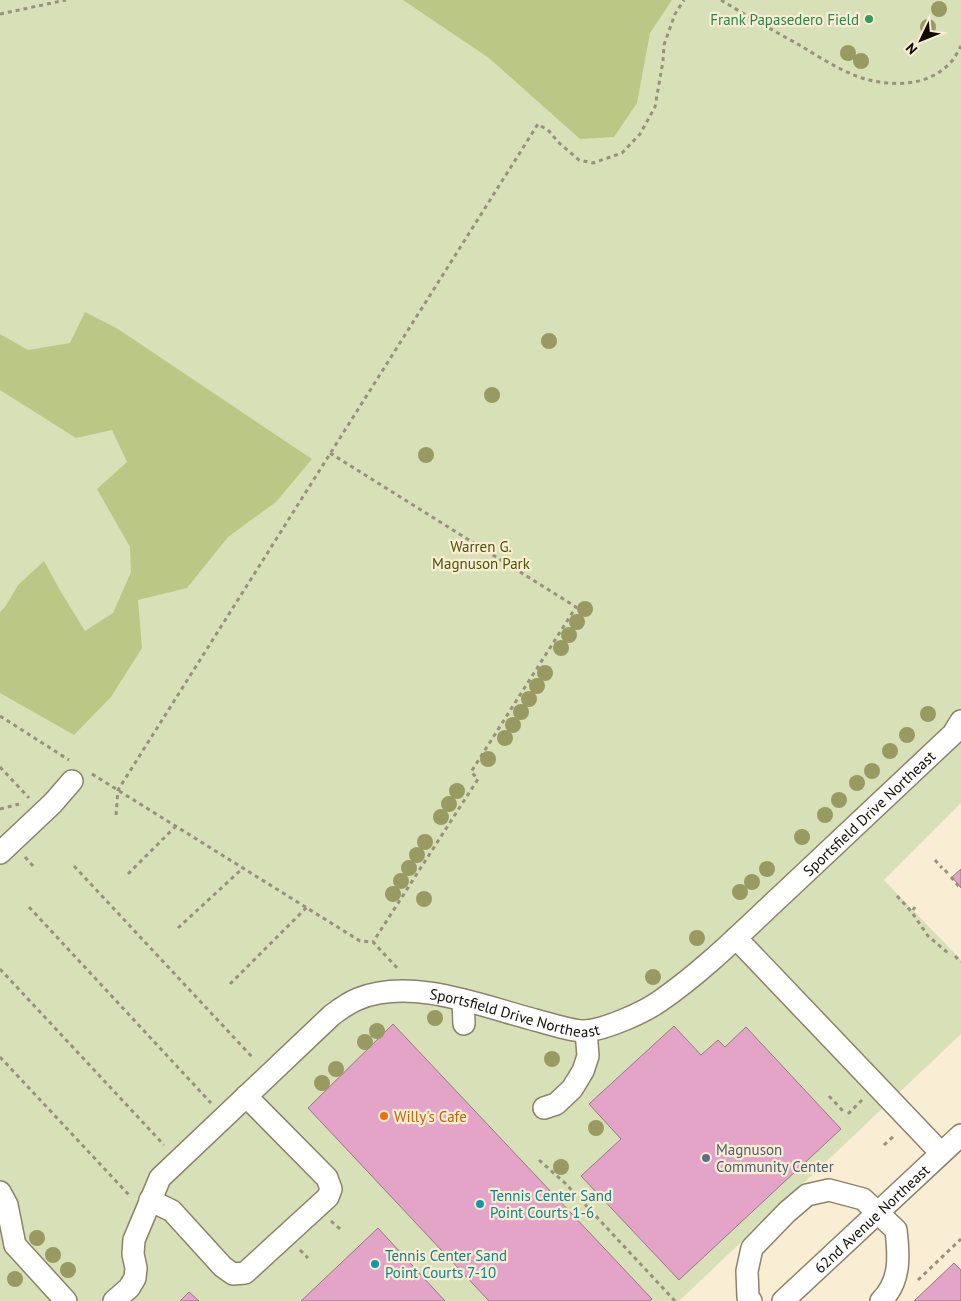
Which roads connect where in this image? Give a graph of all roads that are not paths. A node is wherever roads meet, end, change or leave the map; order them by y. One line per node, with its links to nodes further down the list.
1 (961, 721): 4 (street, Sportsfield Drive Northeast)
2 (77, 774): 3 (street)
3 (0, 853)
4 (736, 938): 7 (street, Sportsfield Drive Northeast); 11 (street)
5 (463, 1000): 6 (street); 7 (street, Sportsfield Drive Northeast); 8 (street, Sportsfield Drive Northeast)
6 (464, 1024)
7 (586, 1031): 9 (street)
8 (246, 1096): 13 (street, Sportsfield Drive Northeast); 13 (street)
9 (544, 1108)
10 (961, 1135): 11 (street, 62nd Avenue Northeast)
11 (941, 1154): 14 (street, 62nd Avenue Northeast)
12 (0, 1192): 15 (street)
13 (142, 1201): 17 (street, Sportsfield Drive Northeast)
14 (879, 1213): 18 (street); 19 (street, 62nd Avenue Northeast); 20 (street)
15 (7, 1244): 16 (street)
16 (66, 1301)
17 (114, 1301)
18 (751, 1301)
19 (782, 1301)
20 (881, 1301)

